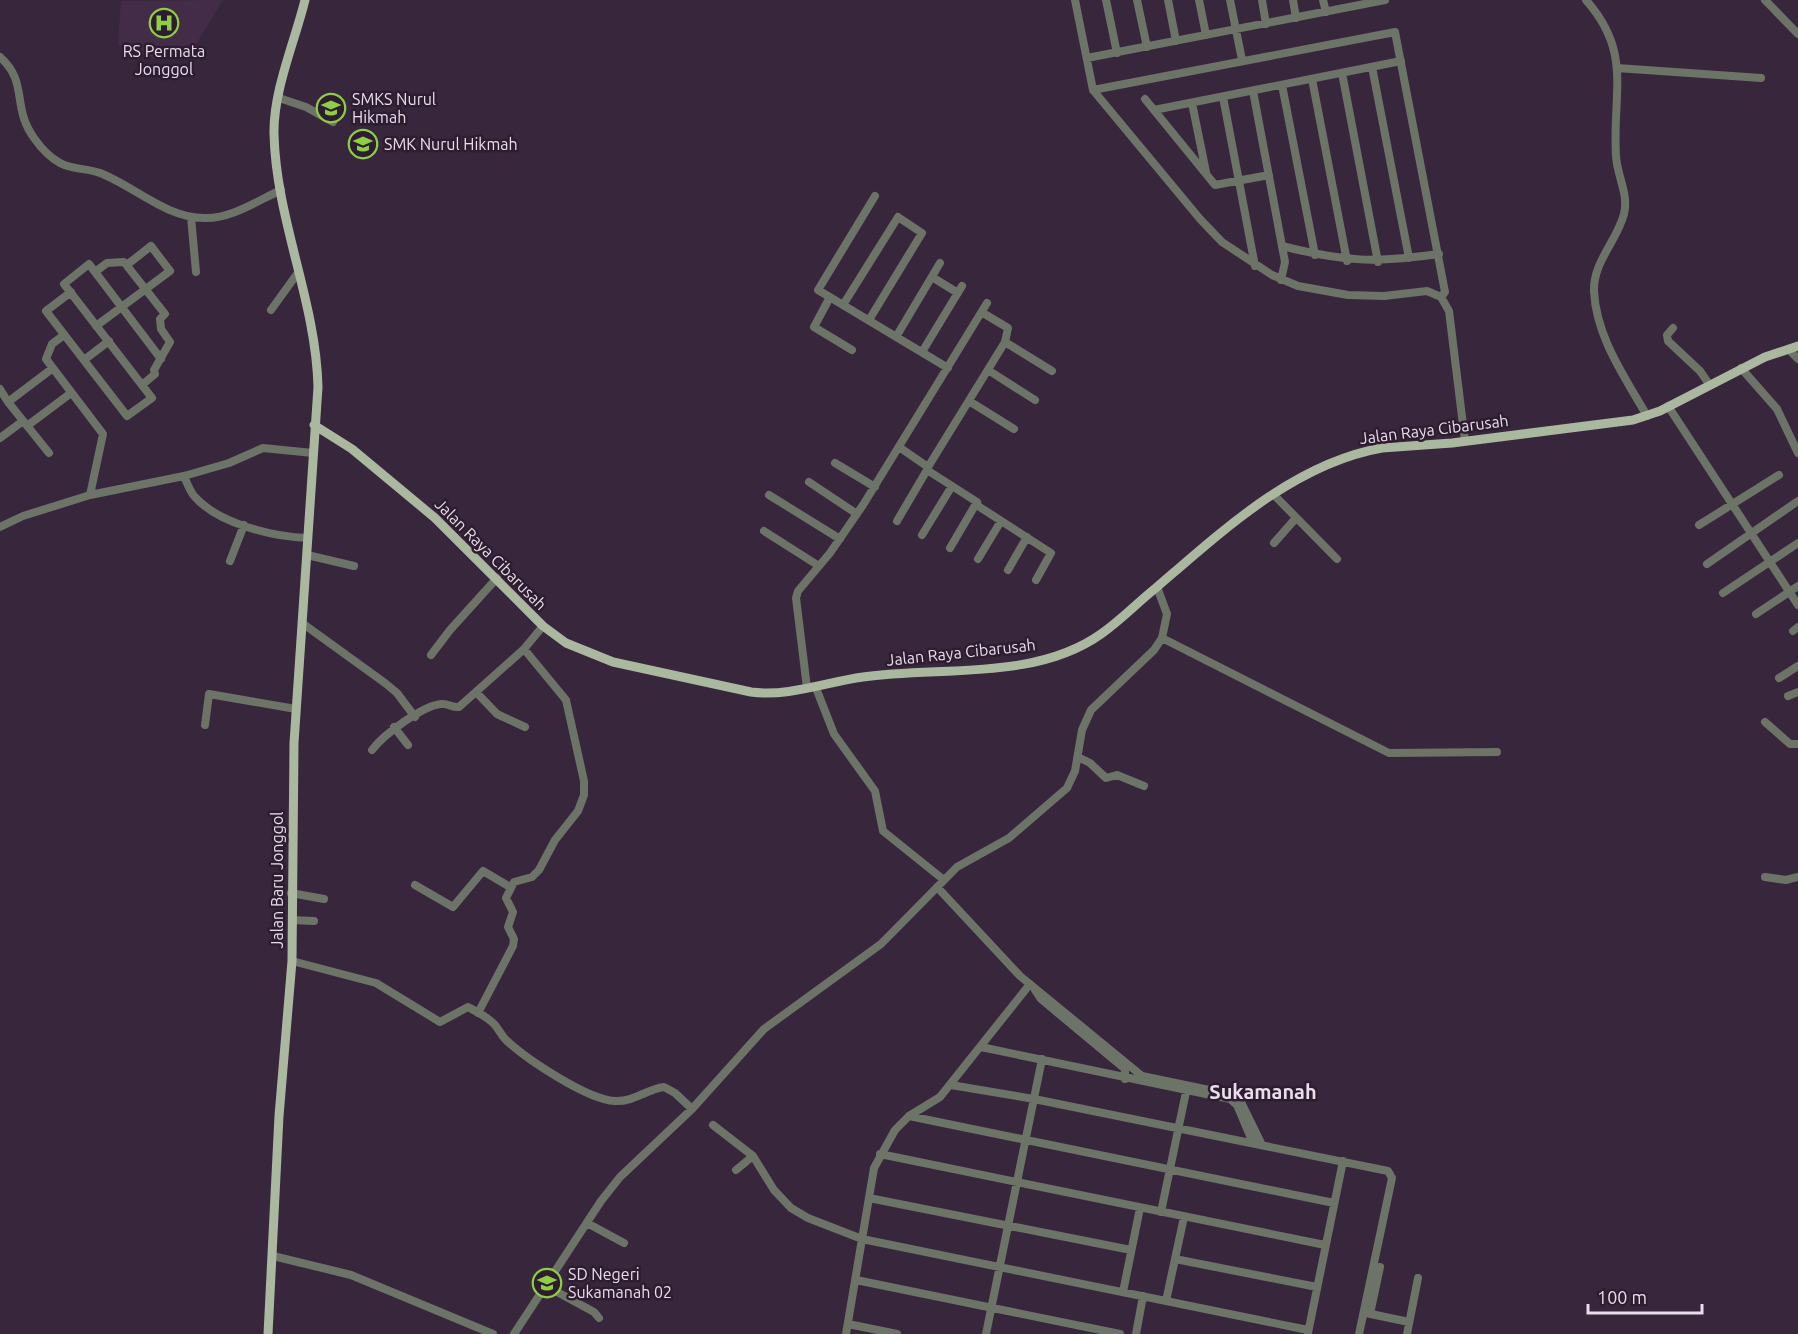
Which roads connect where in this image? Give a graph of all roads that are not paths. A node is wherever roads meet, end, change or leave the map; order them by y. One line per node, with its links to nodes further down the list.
1 (305, 0): 37 (main road, Jalan Baru Jonggol)
2 (1075, 0): 25 (street)
3 (1106, 0): 23 (street)
4 (1137, 0): 22 (street)
5 (1168, 0): 21 (street)
6 (1199, 0): 20 (street)
7 (1230, 0): 18 (street)
8 (1262, 0): 17 (street)
9 (1293, 0): 16 (street)
10 (1323, 0): 15 (street)
11 (1385, 0): 14 (street)
12 (1586, 0): 29 (street)
13 (1766, 0): 19 (street)
14 (1355, 3): 15 (street)
15 (1326, 12): 16 (street)
16 (1296, 18): 17 (street)
17 (1266, 24): 18 (street)
18 (1236, 30): 20 (street); 26 (street)
19 (1798, 34)
20 (1206, 35): 21 (street)
21 (1176, 41): 22 (street)
22 (1146, 47): 23 (street)
23 (1117, 53): 25 (street)
24 (0, 57): 47 (street)
25 (1087, 58): 34 (street)
26 (1242, 60): 27 (street); 34 (street)
27 (1401, 62): 28 (street); 49 (street)
28 (1372, 67): 30 (street); 51 (street)
29 (1617, 68): 31 (street); 97 (street)
30 (1342, 73): 32 (street); 53 (street)
31 (1761, 78)
32 (1312, 79): 33 (street); 52 (street)
33 (1282, 85): 35 (street); 50 (street)
34 (1094, 90): 56 (street)
35 (1253, 91): 36 (street); 43 (street)
36 (1223, 97): 39 (street); 44 (street)
37 (279, 98): 41 (street); 45 (main road, Jalan Baru Jonggol)
38 (1145, 99): 40 (street)
39 (1192, 103): 40 (street); 42 (street)
40 (1154, 110): 42 (street)
41 (333, 122)
42 (1206, 175): 44 (street)
43 (1269, 175): 44 (street); 48 (street)
44 (1239, 180): 56 (street)
45 (281, 190): 47 (street); 59 (main road, Jalan Baru Jonggol)
46 (875, 196): 64 (street)
47 (191, 217): 58 (street)
48 (1282, 246): 50 (street); 61 (street)
49 (1438, 254): 51 (street); 65 (street)
50 (1315, 255): 52 (street)
51 (1409, 258): 53 (street)
52 (1347, 261): 53 (street)
53 (1378, 262)
54 (940, 263): 60 (street)
55 (128, 264): 57 (street); 62 (street); 62 (street)
56 (1255, 266): 61 (street)
57 (95, 272): 63 (street); 68 (street)
58 (196, 272)
59 (297, 274): 69 (street); 99 (main road, Jalan Baru Jonggol)
60 (932, 277): 75 (street); 81 (street)
61 (1281, 280): 65 (street)
62 (146, 289): 68 (street); 82 (street)
63 (70, 292): 72 (street); 74 (street)
64 (830, 297): 67 (street); 80 (street)
65 (1442, 297): 102 (street)
66 (987, 303): 70 (street)
67 (843, 305): 71 (street); 71 (street)
68 (121, 307): 72 (street); 82 (street)
69 (272, 310)
70 (983, 313): 77 (street); 86 (street)
71 (869, 320): 75 (street)
72 (96, 326): 76 (street)
73 (1673, 328): 90 (street)
74 (64, 335): 84 (street); 85 (street)
75 (896, 337): 81 (street)
76 (109, 341): 84 (street); 91 (street)
77 (1005, 342): 88 (street); 89 (street)
78 (1798, 346): 79 (main road, Jalan Raya Cibarusah)
79 (1788, 349): 83 (street); 87 (main road, Jalan Raya Cibarusah)
80 (852, 350)
81 (922, 352): 86 (street)
82 (161, 359): 91 (street)
83 (1798, 359)
84 (84, 360): 91 (street)
85 (53, 368): 92 (street); 93 (street)
86 (948, 368): 103 (street)
87 (1742, 368): 90 (main road, Jalan Raya Cibarusah); 104 (street)
88 (988, 370): 94 (street); 95 (street)
89 (1052, 371)
90 (1709, 384): 96 (main road, Jalan Raya Cibarusah)
91 (142, 385)
92 (71, 393): 98 (street); 114 (street)
93 (3, 395): 98 (street)
94 (1035, 400)
95 (969, 401): 100 (street); 108 (street)
96 (1668, 406): 97 (main road, Jalan Raya Cibarusah); 119 (street)
97 (1647, 416): 102 (main road, Jalan Raya Cibarusah)
98 (25, 424): 101 (street); 105 (street)
99 (314, 425): 106 (main road, Jalan Baru Jonggol); 145 (main road, Jalan Raya Cibarusah)
100 (1014, 429)
101 (0, 438)
102 (1465, 441): 116 (main road, Jalan Raya Cibarusah)
103 (899, 447): 108 (street); 113 (street)
104 (1797, 450)
105 (50, 453)
106 (313, 453): 110 (street); 131 (main road, Jalan Baru Jonggol)
107 (835, 463): 113 (street)
108 (927, 469): 112 (street); 122 (street)
109 (1779, 475): 119 (street)
110 (184, 476): 114 (street); 124 (street)
111 (809, 482): 120 (street)
112 (952, 486): 118 (street); 129 (street)
113 (875, 488): 120 (street)
114 (90, 495): 126 (street)
115 (769, 495): 132 (street)
116 (1274, 495): 121 (street); 148 (main road, Jalan Raya Cibarusah)
117 (1798, 501): 128 (street)
118 (977, 502): 123 (street); 135 (street)
119 (1733, 504): 125 (street); 128 (street)
120 (858, 514): 132 (street)
121 (1296, 518): 133 (street); 138 (street)
122 (897, 521)
123 (1001, 521): 130 (street); 137 (street)
124 (244, 525): 131 (street); 139 (street)
125 (1699, 525)
126 (0, 527)
127 (764, 531): 143 (street)
128 (1752, 533): 140 (street); 141 (street)
129 (922, 535)
130 (1027, 537): 144 (street); 146 (street)
131 (308, 538): 136 (main road, Jalan Baru Jonggol)
132 (840, 538): 143 (street)
133 (1274, 543)
134 (1798, 543): 140 (street)
135 (950, 548)
136 (307, 555): 142 (street); 153 (main road, Jalan Baru Jonggol)
137 (978, 559)
138 (1337, 559)
139 (230, 561)
140 (1771, 561): 149 (street); 150 (street)
141 (1707, 564)
142 (354, 566)
143 (819, 566): 160 (street)
144 (1008, 570)
145 (497, 578): 154 (main road, Jalan Raya Cibarusah); 157 (street)
146 (1036, 580)
147 (1798, 586): 149 (street)
148 (1157, 587): 155 (street); 160 (main road, Jalan Raya Cibarusah)
149 (1789, 591): 151 (street); 152 (street)
150 (1723, 593)
151 (1798, 605)
152 (1756, 614)
153 (302, 623): 164 (main road, Jalan Baru Jonggol); 165 (street)
154 (543, 626): 156 (street); 160 (main road, Jalan Raya Cibarusah)
155 (1162, 638): 173 (street); 174 (street)
156 (524, 649): 161 (street); 180 (street)
157 (431, 655)
158 (1798, 666): 159 (street)
159 (1779, 678)
160 (811, 688): 178 (street)
161 (476, 692): 165 (street); 169 (street)
162 (1798, 692): 163 (street)
163 (1788, 696)
164 (296, 709): 167 (street); 182 (main road, Jalan Baru Jonggol)
165 (415, 717): 168 (street)
166 (1765, 722): 170 (street)
167 (205, 725)
168 (394, 727): 171 (street); 172 (street)
169 (525, 727)
170 (1798, 744)
171 (408, 745)
172 (372, 750)
173 (1497, 753)
174 (1078, 757): 175 (street); 178 (street)
175 (1144, 786)
176 (1765, 877): 177 (street)
177 (1798, 877)
178 (944, 880): 181 (street)
179 (415, 885): 180 (street)
180 (510, 887): 188 (street)
181 (937, 887): 187 (street); 195 (street)
182 (291, 893): 183 (street); 184 (main road, Jalan Baru Jonggol)
183 (324, 899)
184 (292, 920): 185 (street); 186 (main road, Jalan Baru Jonggol)
185 (314, 921)
186 (292, 961): 188 (street); 219 (main road, Jalan Baru Jonggol)
187 (1030, 984): 189 (street); 191 (street); 201 (street)
188 (478, 1013): 195 (street)
189 (981, 1047): 190 (street); 192 (street)
190 (1042, 1059): 191 (street); 194 (street)
191 (1125, 1078): 193 (street)
192 (951, 1085): 194 (street); 196 (street)
193 (1186, 1092): 198 (street); 200 (street)
194 (1034, 1100): 198 (street); 199 (street)
195 (692, 1109): 213 (street)
196 (909, 1116): 199 (street); 202 (street)
197 (713, 1125): 203 (street)
198 (1178, 1128): 200 (street); 206 (street)
199 (1025, 1140): 206 (street); 207 (street)
200 (1253, 1143): 201 (street)
201 (1262, 1145): 204 (street)
202 (880, 1155): 207 (street); 208 (street)
203 (753, 1156): 205 (street); 215 (street)
204 (1343, 1161): 209 (street); 231 (street)
205 (736, 1170)
206 (1170, 1170): 209 (street); 211 (street)
207 (1017, 1183): 210 (street); 214 (street)
208 (869, 1198): 214 (street); 215 (street)
209 (1334, 1203): 217 (street)
210 (1140, 1208): 211 (street); 218 (street)
211 (1161, 1212): 212 (street)
212 (1184, 1217): 217 (street); 220 (street)
213 (587, 1224): 216 (street); 225 (street)
214 (1008, 1225): 218 (street); 221 (street)
215 (862, 1239): 221 (street); 224 (street)
216 (624, 1243)
217 (1325, 1245): 226 (street)
218 (1131, 1250): 227 (street)
219 (273, 1256): 236 (main road, Jalan Baru Jonggol); 237 (street)
220 (1175, 1258): 226 (street); 229 (street)
221 (999, 1267): 227 (street); 230 (street)
222 (1380, 1267): 231 (street)
223 (1418, 1278): 233 (street)
224 (856, 1280): 230 (street); 234 (street)
225 (546, 1286): 232 (street); 238 (street)
226 (1317, 1287): 235 (street)
227 (1123, 1292): 228 (street)
228 (1143, 1296): 229 (street); 243 (street)
229 (1166, 1301): 235 (street)
230 (991, 1307): 241 (street); 242 (street)
231 (1367, 1313): 233 (street); 244 (street)
232 (599, 1318)
233 (1409, 1322): 245 (street)
234 (848, 1324): 239 (street); 240 (street)
235 (1308, 1332)
236 (268, 1334)
237 (493, 1334)
238 (514, 1334)
239 (846, 1334)
240 (897, 1334)
241 (986, 1334)
242 (1120, 1334)
243 (1136, 1334)
244 (1359, 1334)
245 (1407, 1334)

